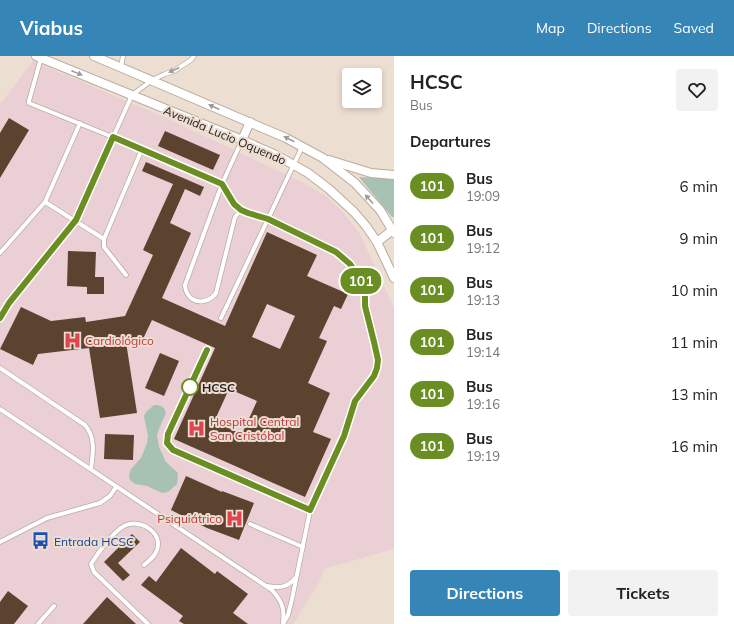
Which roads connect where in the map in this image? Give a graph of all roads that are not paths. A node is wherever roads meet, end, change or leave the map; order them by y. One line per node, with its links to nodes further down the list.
1 (94, 56): 5 (street, Avenida Lucio Oquendo)
2 (123, 56): 5 (lane)
3 (194, 56): 6 (lane, one-way to 6)
4 (40, 57): 7 (street, Avenida Lucio Oquendo, one-way to 7); 9 (lane)
5 (120, 67): 6 (street, Avenida Lucio Oquendo)
6 (152, 80): 7 (lane); 8 (street, Avenida Lucio Oquendo, one-way to 6)
7 (132, 95): 10 (lane); 11 (street, Avenida Lucio Oquendo)
8 (250, 122): 11 (street); 12 (street, Avenida Lucio Oquendo, one-way to 8)
9 (80, 123): 10 (lane); 18 (lane)
10 (113, 137): 13 (lane); 21 (lane)
11 (242, 140): 15 (street, Avenida Lucio Oquendo); 17 (lane)
12 (302, 147): 14 (street, Avenida Lucio Oquendo); 15 (lane)
13 (142, 149): 17 (lane); 23 (lane)
14 (323, 158): 16 (street); 22 (street, Avenida Lucio Oquendo, one-way to 14)
15 (294, 165): 20 (lane); 24 (street, Avenida Lucio Oquendo)
16 (394, 175)
17 (222, 184): 19 (lane); 19 (lane)
18 (45, 202): 21 (lane); 25 (lane)
19 (241, 210): 20 (lane)
20 (268, 219): 29 (lane); 35 (lane)
21 (76, 220): 23 (lane); 28 (lane)
22 (394, 231): 24 (street)
23 (104, 239): 26 (lane)
24 (377, 242): 27 (street, Avenida Lucio Oquendo)
25 (0, 253)
26 (126, 275)
27 (394, 278)
28 (0, 318)
29 (221, 318)
30 (207, 350): 35 (lane)
31 (0, 368): 33 (lane)
32 (0, 409): 33 (lane)
33 (91, 470): 34 (lane)
34 (116, 487): 37 (lane); 41 (lane)
35 (310, 510): 38 (lane)
36 (250, 524): 38 (lane)
37 (0, 542)
38 (303, 547): 40 (lane)
39 (144, 565): 44 (lane)
40 (297, 575): 41 (lane); 45 (lane)
41 (266, 586): 45 (lane)
42 (54, 606): 43 (lane)
43 (38, 624)
44 (148, 624)
45 (282, 624)

